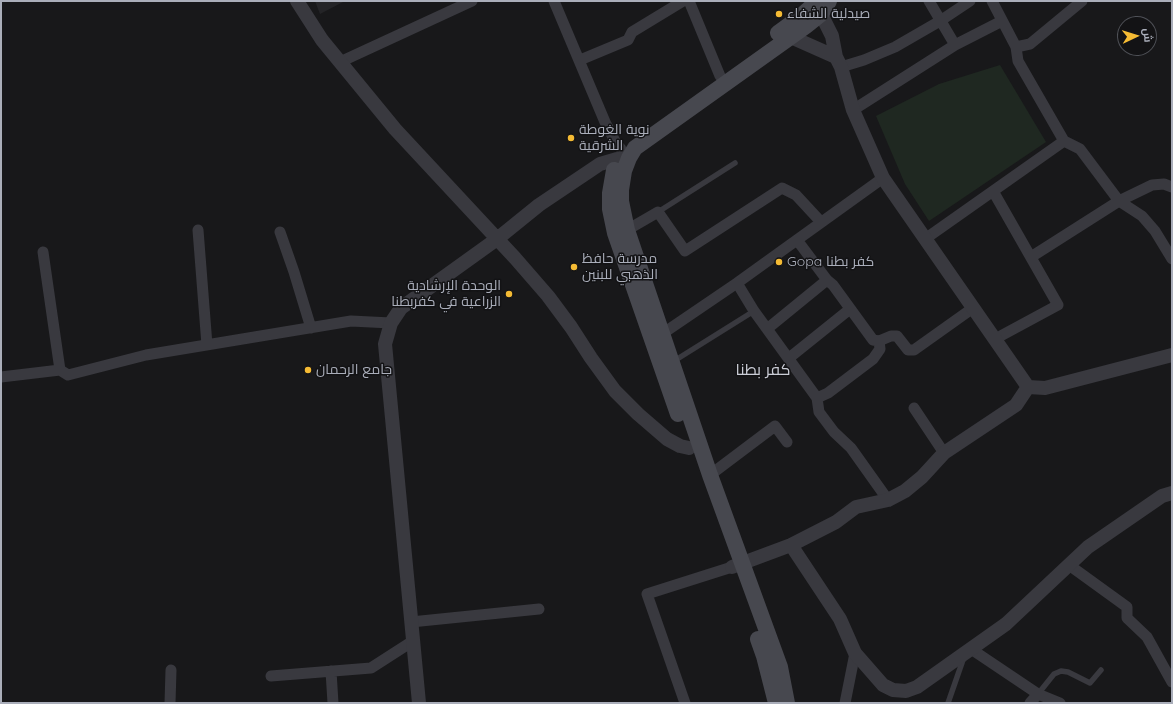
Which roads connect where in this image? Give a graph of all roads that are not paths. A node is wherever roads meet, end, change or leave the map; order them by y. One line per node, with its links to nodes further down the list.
1 (296, 1): 17 (street)
2 (472, 1): 17 (street)
3 (554, 1): 16 (street)
4 (683, 1): 16 (street)
5 (689, 1): 19 (street)
6 (928, 1): 11 (street)
7 (970, 1): 11 (street)
8 (992, 1): 12 (street)
9 (1082, 1): 15 (street)
10 (816, 5): 13 (main road); 18 (street); 19 (main road)
11 (940, 21): 14 (street); 18 (street)
12 (1002, 21): 14 (street); 15 (street)
13 (791, 37): 18 (street); 31 (main road)
14 (955, 45): 20 (street)
15 (1016, 47): 21 (street)
16 (580, 60): 22 (street)
17 (340, 62): 34 (street)
18 (838, 62): 20 (street)
19 (720, 76): 22 (main road)
20 (853, 110): 24 (street)
21 (1064, 141): 26 (street); 27 (street)
22 (619, 154): 34 (street); 60 (main road)
23 (735, 163): 28 (lane)
24 (883, 178): 29 (street); 33 (street)
25 (1172, 187): 27 (street)
26 (993, 191): 33 (street); 37 (street)
27 (1119, 201): 37 (street); 38 (street)
28 (658, 212): 29 (street); 31 (street)
29 (821, 222): 35 (street)
30 (198, 230): 50 (street)
31 (627, 230): 47 (main road)
32 (280, 232): 45 (street)
33 (925, 238): 42 (street)
34 (497, 239): 44 (street); 60 (street)
35 (797, 240): 39 (street); 40 (street)
36 (43, 252): 54 (street)
37 (1031, 257): 48 (street)
38 (1172, 259)
39 (827, 280): 41 (street); 46 (street)
40 (736, 283): 43 (street); 47 (street)
41 (850, 308): 49 (street); 52 (street)
42 (973, 308): 48 (street); 49 (street)
43 (754, 311): 46 (street); 53 (lane)
44 (391, 323): 45 (street); 69 (street)
45 (311, 328): 50 (street)
46 (767, 329): 52 (street)
47 (662, 334): 53 (main road)
48 (995, 339): 56 (street)
49 (879, 341): 57 (street)
50 (207, 345): 54 (street)
51 (1172, 355): 56 (street)
52 (788, 358): 57 (street)
53 (672, 363): 62 (main road)
54 (60, 370): 55 (street)
55 (1, 377)
56 (1028, 387): 61 (street)
57 (817, 398): 64 (street)
58 (914, 408): 61 (street)
59 (787, 442): 62 (street)
60 (689, 448): 67 (main road)
61 (944, 453): 64 (street)
62 (710, 475): 67 (main road)
63 (1172, 493): 66 (street)
64 (888, 500): 65 (street)
65 (791, 545): 67 (street); 72 (street)
66 (1069, 565): 71 (street); 77 (street)
67 (737, 566): 82 (street); 83 (main road); 84 (main road)
68 (539, 609): 69 (street)
69 (411, 622): 70 (street)
70 (413, 641): 75 (street); 81 (street)
71 (968, 651): 72 (street); 78 (street); 86 (lane)
72 (855, 653): 85 (street)
73 (171, 670): 79 (street)
74 (1101, 670): 78 (lane)
75 (331, 671): 76 (street); 80 (street)
76 (272, 676)
77 (1172, 682)
78 (1038, 694): 87 (street); 88 (street)
79 (170, 703)
80 (333, 703)
81 (419, 703)
82 (685, 703)
83 (776, 703)
84 (787, 703)
85 (845, 703)
86 (948, 703)
87 (1030, 703)
88 (1060, 703)

